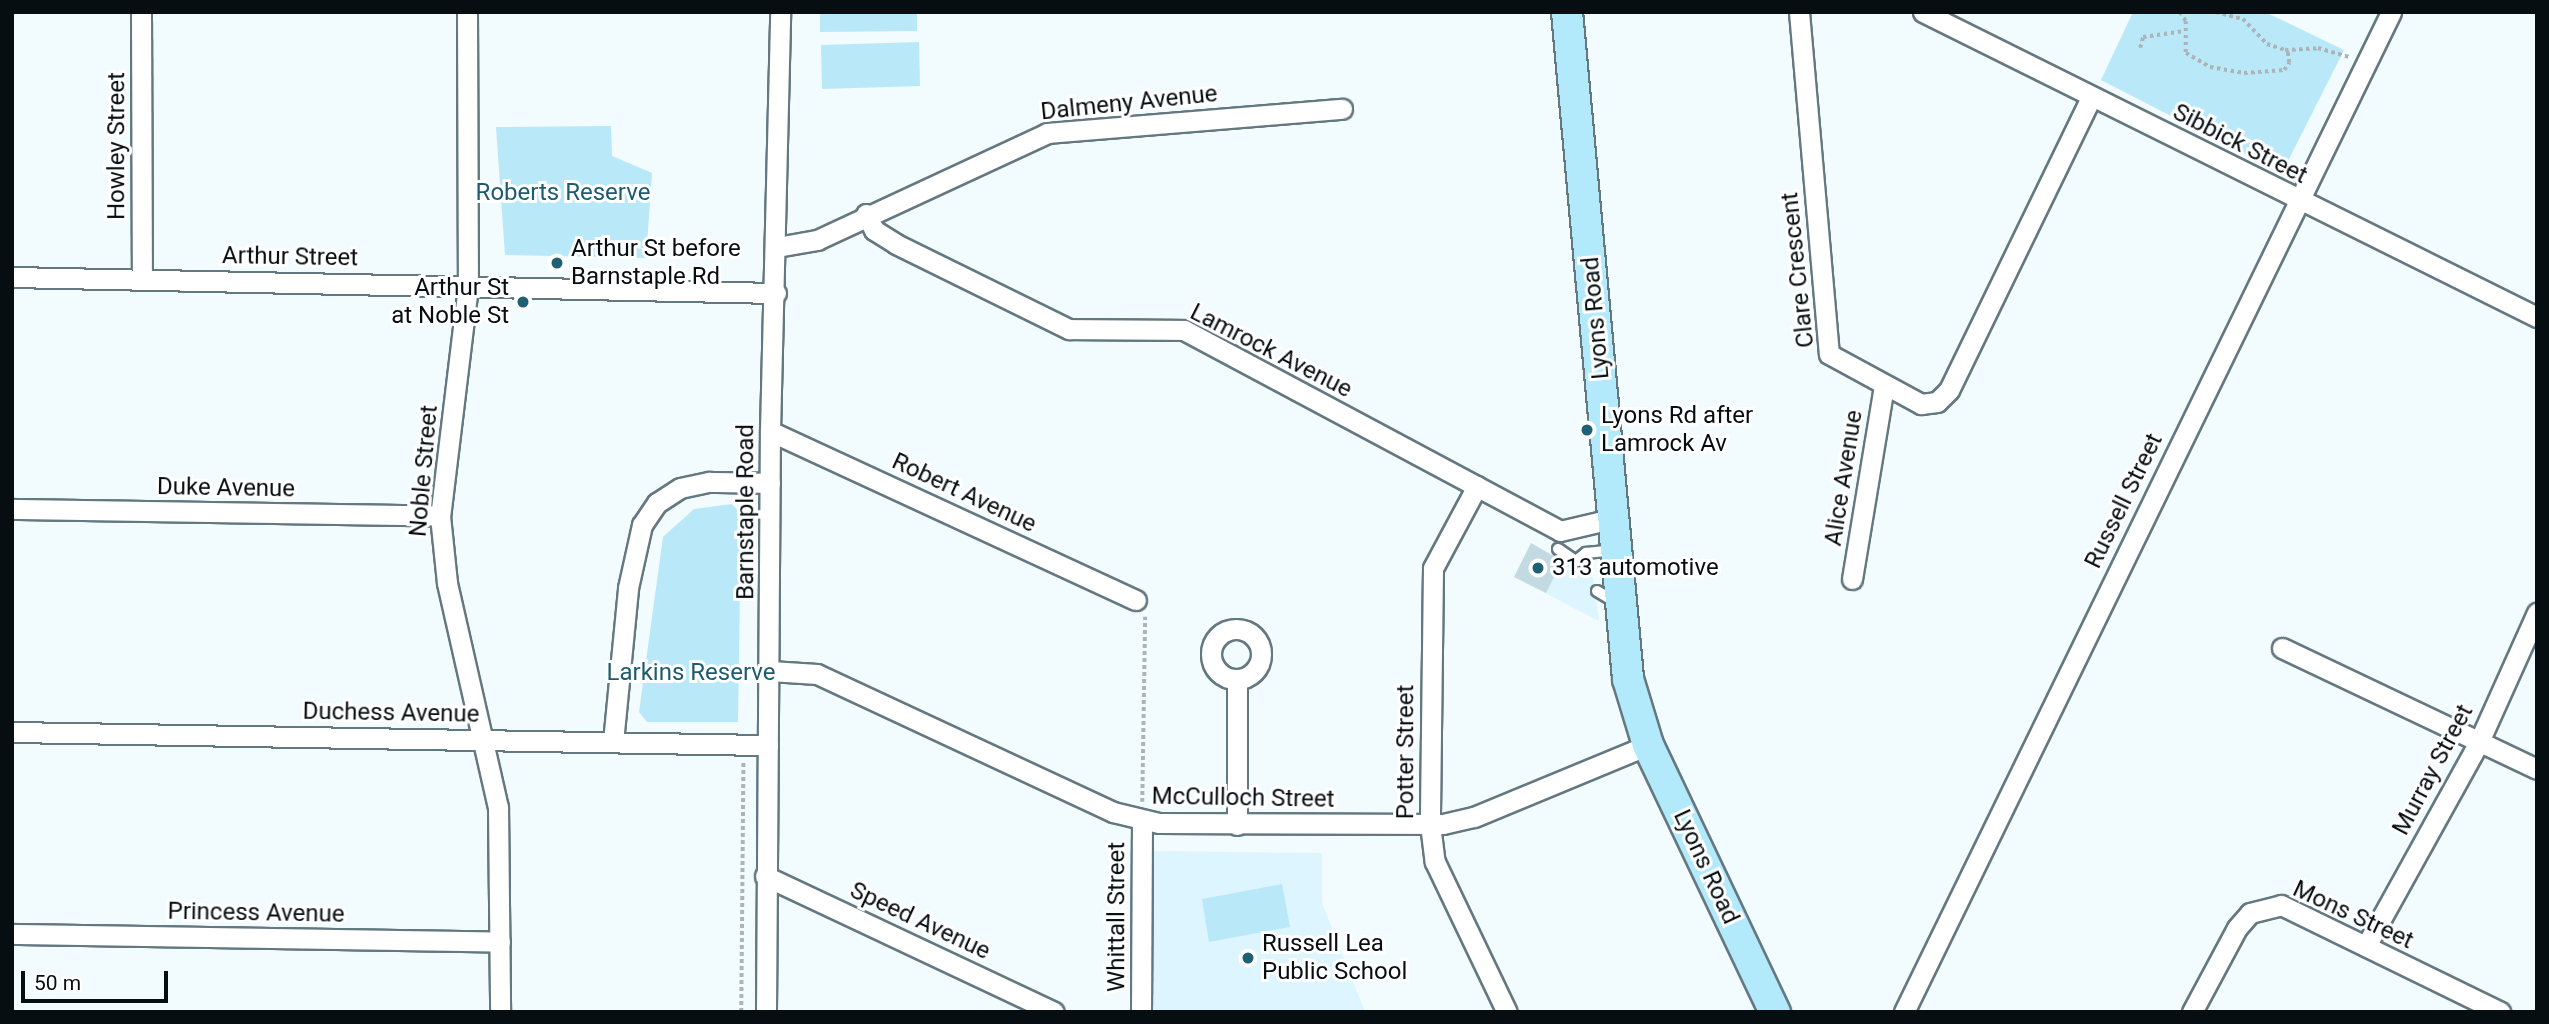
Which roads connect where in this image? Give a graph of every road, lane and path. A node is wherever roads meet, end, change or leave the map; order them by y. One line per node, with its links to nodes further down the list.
1 (141, 12): 20 (street, Howley Street)
2 (467, 12): 21 (street, Noble Street)
3 (780, 12): 18 (street, Barnstaple Road)
4 (1567, 12): 30 (main road, Lyons Road)
5 (1800, 12): 24 (street, Clare Crescent)
6 (1923, 12): 14 (street, Sibbick Street)
7 (2180, 12): 10 (path)
8 (2216, 12): 12 (path)
9 (2391, 12): 13 (street, Russell Street)
10 (2185, 31): 11 (path); 12 (path)
11 (2140, 48)
12 (2287, 49): 13 (path)
13 (2365, 64): 16 (street, Russell Street)
14 (2091, 97): 16 (street, Sibbick Street); 24 (street, Clare Crescent)
15 (1342, 109): 17 (street, Dalmeny Avenue)
16 (2298, 200): 23 (street, Sibbick Street); 61 (street, Russell Street)
17 (866, 214): 18 (street, Dalmeny Avenue); 27 (street, Lamrock Avenue)
18 (777, 247): 22 (street, Barnstaple Road)
19 (12, 277): 20 (street, Arthur Street)
20 (142, 279): 21 (street, Arthur Street)
21 (468, 286): 22 (street, Arthur Street); 29 (street, Noble Street)
22 (776, 293): 25 (street, Barnstaple Road)
23 (2537, 317)
24 (1884, 386): 33 (street, Alice Avenue)
25 (770, 431): 26 (street, Barnstaple Road); 34 (street, Robert Avenue)
26 (769, 483): 37 (street, Barnstaple Road); 41 (street)
27 (1477, 486): 30 (street, Lamrock Avenue); 48 (street, Potter Street)
28 (12, 509): 29 (street, Duke Avenue)
29 (440, 516): 40 (street, Noble Street)
30 (1615, 518): 32 (main road, Lyons Road)
31 (1558, 549): 32 (lane)
32 (1617, 550): 44 (main road, Lyons Road)
33 (1852, 579)
34 (1136, 600): 47 (path)
35 (2537, 614): 42 (street, Murray Street)
36 (2282, 648): 42 (street)
37 (770, 671): 45 (street, Barnstaple Road); 47 (street, McCulloch Street)
38 (1237, 679): 49 (street)
39 (12, 732): 40 (street, Duchess Avenue)
40 (485, 739): 41 (street, Duchess Avenue); 52 (street, Noble Street)
41 (614, 742): 43 (street, Duchess Avenue)
42 (2478, 744): 46 (street); 53 (street, Murray Street)
43 (744, 745): 45 (street, Duchess Avenue); 55 (path)
44 (1648, 745): 48 (street, McCulloch Street); 60 (main road, Lyons Road)
45 (768, 746): 50 (street, Barnstaple Road)
46 (2537, 769)
47 (1142, 822): 49 (street, McCulloch Street); 58 (street, Whittall Street)
48 (1430, 824): 49 (street, McCulloch Street); 59 (street, Potter Street)
49 (1237, 825)
50 (765, 876): 56 (street, Barnstaple Road); 57 (street, Speed Avenue)
51 (12, 934): 52 (street, Princess Avenue)
52 (500, 942): 54 (street, Noble Street)
53 (2366, 946): 62 (street, Mons Street); 63 (street, Mons Street)
54 (500, 1012)
55 (741, 1012)
56 (766, 1012)
57 (1054, 1012)
58 (1141, 1012)
59 (1507, 1012)
60 (1775, 1012)
61 (1904, 1012)
62 (2192, 1012)
63 (2500, 1012)

